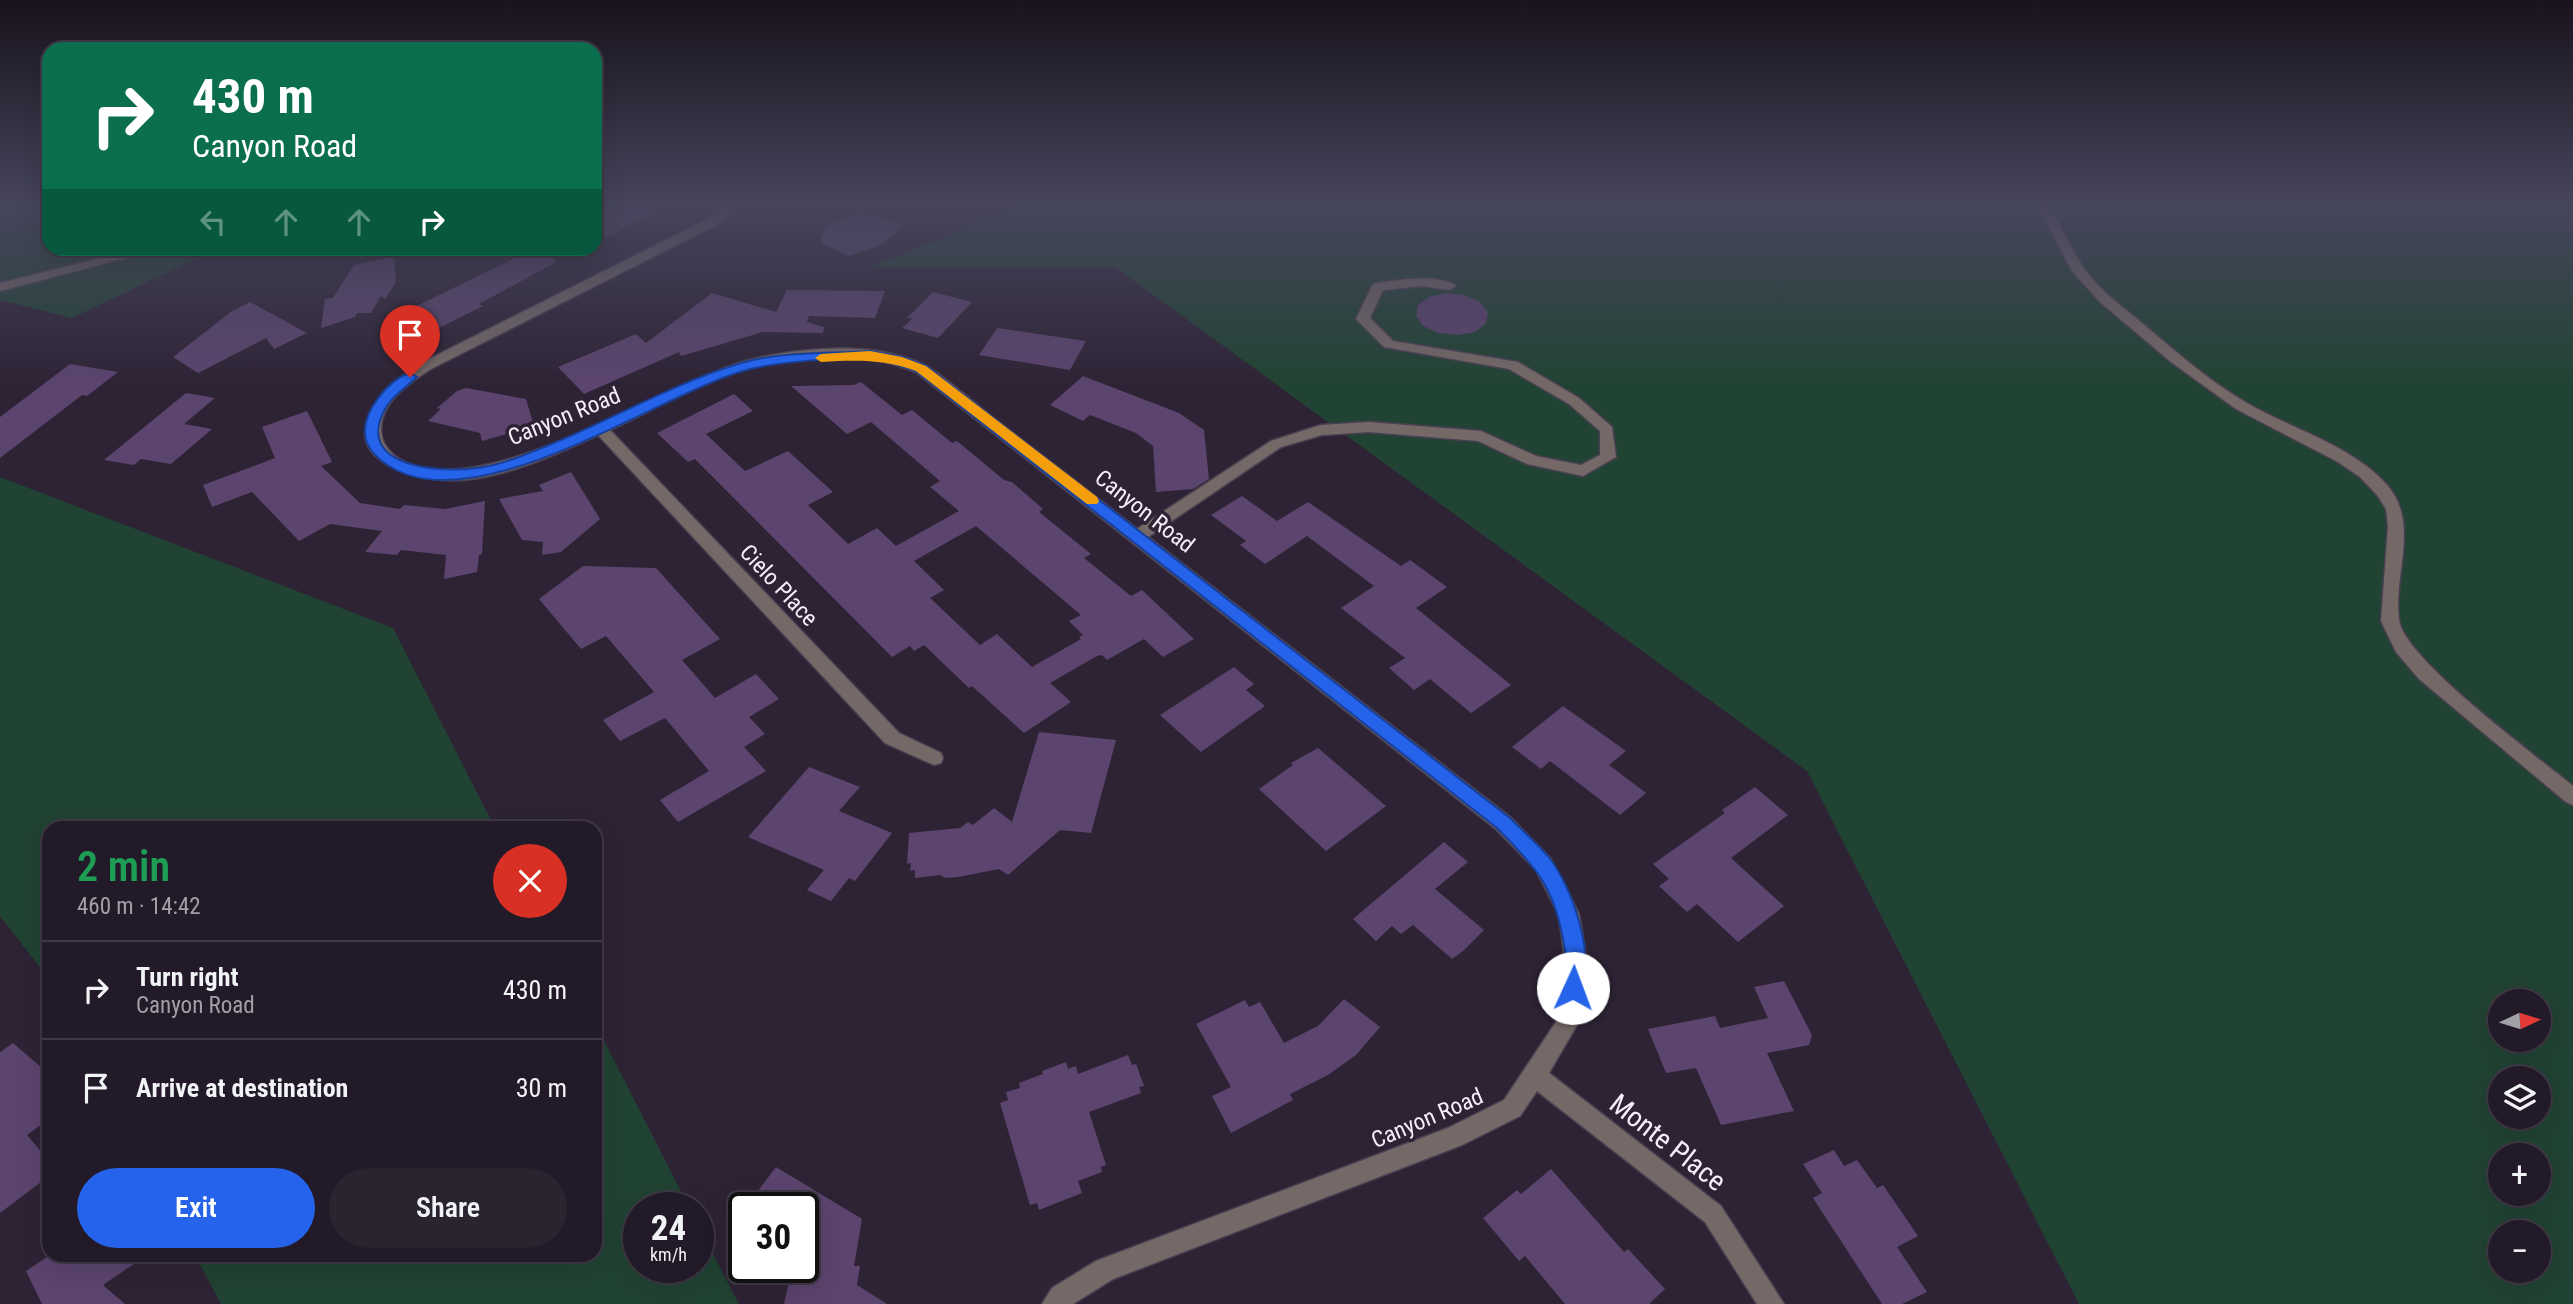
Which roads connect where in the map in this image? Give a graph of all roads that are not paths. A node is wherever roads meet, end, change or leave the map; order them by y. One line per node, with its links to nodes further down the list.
1 (94, 264): 5 (street)
2 (628, 264): 6 (street, Canyon Road)
3 (2076, 264): 9 (street)
4 (1449, 286): 7 (street)
5 (0, 287)
6 (601, 429): 7 (street, Canyon Road); 8 (street, Cielo Place)
7 (1138, 536): 10 (street, Canyon Road)
8 (934, 758)
9 (2573, 797)
10 (1535, 1076): 11 (street, Canyon Road); 12 (street, Monte Place)
11 (1054, 1304)
12 (1772, 1304)

